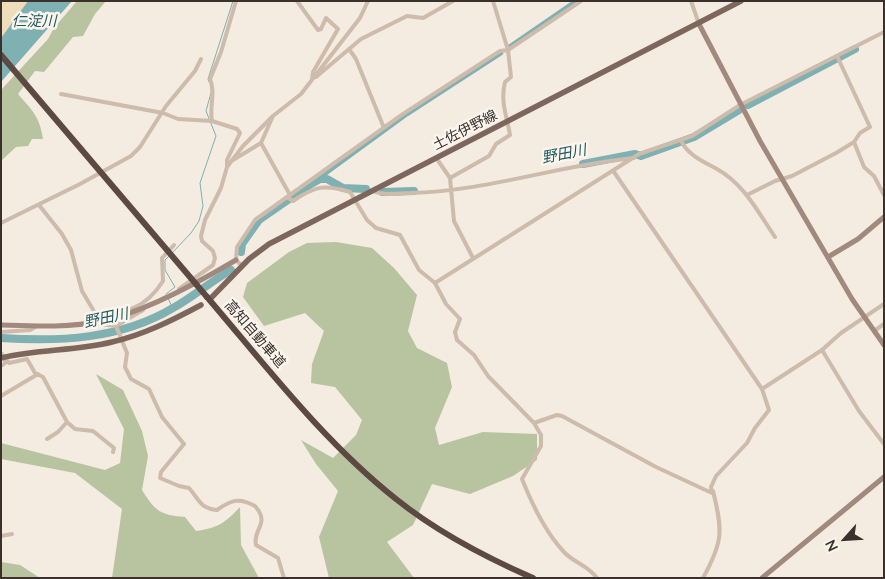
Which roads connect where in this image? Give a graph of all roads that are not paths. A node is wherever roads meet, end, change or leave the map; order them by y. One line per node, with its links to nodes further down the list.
1 (236, 1): 21 (street)
2 (298, 1): 16 (street)
3 (368, 1): 16 (street)
4 (453, 1): 11 (street)
5 (493, 1): 12 (street)
6 (581, 1): 12 (street)
7 (691, 1): 9 (street)
8 (741, 1): 9 (main road, 土佐伊野線)
9 (699, 24): 18 (street); 22 (main road, 土佐伊野線)
10 (884, 32): 14 (street)
11 (349, 49): 16 (street); 23 (street)
12 (508, 50): 22 (street); 23 (street)
13 (1, 55): 51 (highway, 高知自動車道, bridge)
14 (837, 57): 18 (street); 25 (street)
15 (200, 59): 19 (street)
16 (312, 80): 20 (street)
17 (61, 94): 19 (street)
18 (740, 105): 24 (street); 33 (street)
19 (162, 113): 21 (street); 40 (street)
20 (273, 116): 26 (street); 29 (street)
21 (212, 121): 30 (street)
22 (506, 123): 28 (main road, 土佐伊野線); 32 (street)
23 (384, 128): 38 (street)
24 (682, 142): 27 (street); 36 (street)
25 (854, 142): 33 (street); 37 (street)
26 (261, 143): 29 (street); 38 (street)
27 (637, 156): 31 (street); 34 (street)
28 (437, 158): 32 (street); 35 (main road, 土佐伊野線)
29 (232, 160): 30 (street)
30 (227, 167): 50 (street)
31 (614, 172): 46 (street); 69 (street)
32 (450, 178): 34 (street)
33 (783, 179): 36 (street); 45 (street)
34 (450, 188): 35 (street); 46 (street)
35 (372, 190): 39 (main road, 土佐伊野線)
36 (747, 195): 43 (street)
37 (884, 195)
38 (289, 196): 39 (street); 47 (street)
39 (354, 200): 48 (main road, 土佐伊野線); 49 (street)
40 (39, 205): 42 (street); 52 (street)
41 (884, 217): 45 (street)
42 (1, 223)
43 (775, 237)
44 (174, 245): 52 (street)
45 (828, 257): 55 (street)
46 (473, 258): 49 (street)
47 (236, 260): 48 (street); 50 (street)
48 (242, 266): 51 (main road, 土佐伊野線)
49 (435, 283): 72 (street)
50 (171, 294): 52 (street)
51 (210, 297): 81 (highway, 高知自動車道)
52 (146, 304): 56 (street); 60 (street)
53 (884, 304): 55 (street)
54 (201, 305): 63 (main road)
55 (865, 318): 61 (street); 65 (street)
56 (92, 323): 59 (street); 60 (street)
57 (884, 324): 61 (street)
58 (1, 325): 59 (street)
59 (37, 326): 62 (street)
60 (116, 326): 63 (street)
61 (874, 331): 64 (street)
62 (1, 332)
63 (120, 338): 66 (main road); 80 (street)
64 (884, 345)
65 (822, 350): 69 (street); 74 (street)
66 (3, 357): 67 (street); 68 (street)
67 (1, 366)
68 (38, 374): 70 (street); 71 (street)
69 (762, 389): 77 (street)
70 (1, 396)
71 (67, 422): 73 (street); 75 (street)
72 (534, 423): 77 (street); 82 (street)
73 (47, 438)
74 (884, 444)
75 (113, 452)
76 (884, 477): 84 (street)
77 (711, 487): 83 (street)
78 (12, 534): 79 (street)
79 (1, 536)
80 (284, 578)
81 (533, 578)
82 (597, 578)
83 (703, 578)
84 (762, 578)

